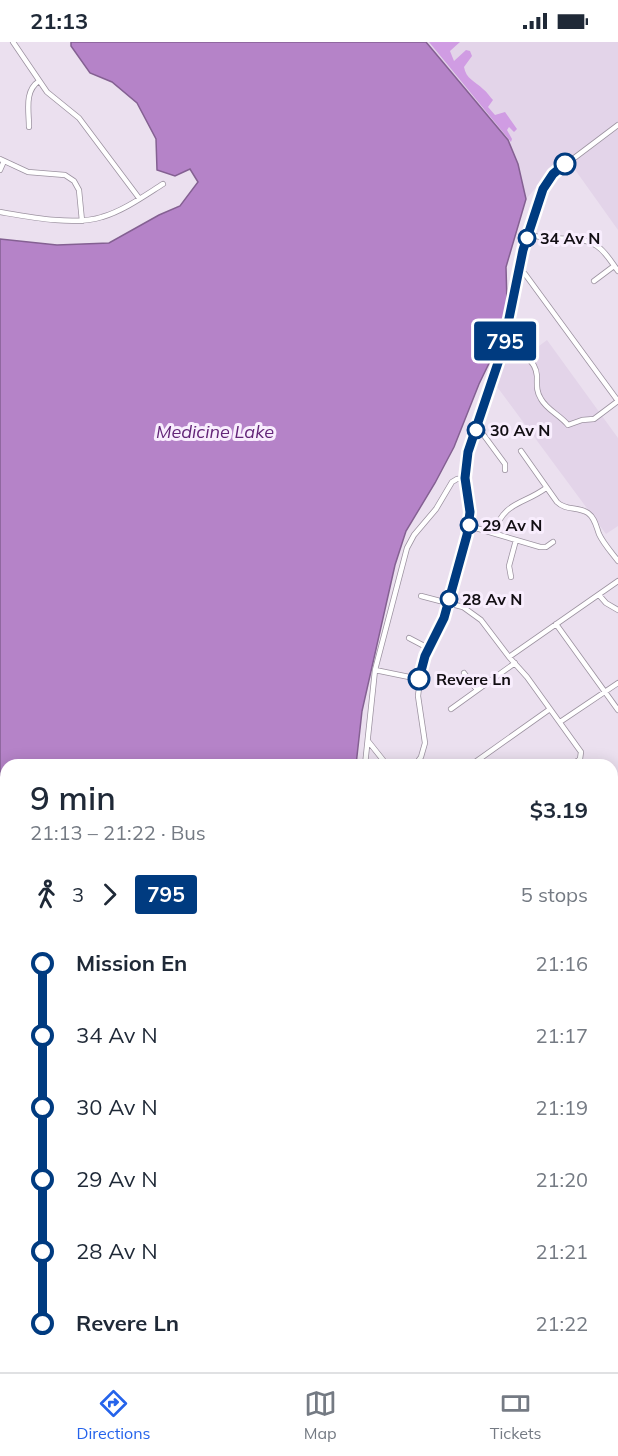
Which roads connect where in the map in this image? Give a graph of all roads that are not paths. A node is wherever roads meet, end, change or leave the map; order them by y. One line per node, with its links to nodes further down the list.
1 (13, 42): 2 (street)
2 (39, 81): 4 (street); 8 (street)
3 (618, 125): 11 (street)
4 (29, 127)
5 (2, 160): 6 (street); 10 (street)
6 (0, 170)
7 (164, 184): 8 (street)
8 (139, 198): 10 (street)
9 (0, 212): 10 (street)
10 (82, 221)
11 (528, 234): 12 (street); 13 (street)
12 (616, 269): 14 (street)
13 (519, 271): 15 (street); 16 (street)
14 (594, 281)
15 (503, 348): 16 (street); 17 (street)
16 (618, 401)
17 (477, 426): 19 (street); 20 (street)
18 (521, 452): 21 (street)
19 (505, 470)
20 (465, 478): 22 (street); 38 (street)
21 (546, 488): 23 (street); 26 (street)
22 (469, 526): 23 (street); 31 (street)
23 (494, 533): 24 (street)
24 (516, 540): 25 (street); 27 (street)
25 (553, 542)
26 (618, 561)
27 (511, 577)
28 (618, 581): 29 (street)
29 (599, 595): 32 (street); 33 (street)
30 (421, 596): 31 (street)
31 (448, 603): 35 (street); 36 (street)
32 (618, 610)
33 (556, 624): 36 (street); 43 (street)
34 (409, 638): 35 (street)
35 (428, 648): 40 (street)
36 (509, 657): 37 (street)
37 (515, 663): 42 (street); 45 (street)
38 (375, 670): 40 (street); 48 (street)
39 (464, 673): 42 (street)
40 (419, 679): 51 (street)
41 (618, 683): 43 (street)
42 (477, 690): 44 (street)
43 (604, 691): 46 (street); 47 (street)
44 (452, 709)
45 (550, 709): 47 (street); 52 (street)
46 (618, 710)
47 (560, 722): 53 (street)
48 (367, 741): 49 (street); 50 (street)
49 (366, 759)
50 (382, 759)
51 (420, 759)
52 (479, 759)
53 (581, 759)

